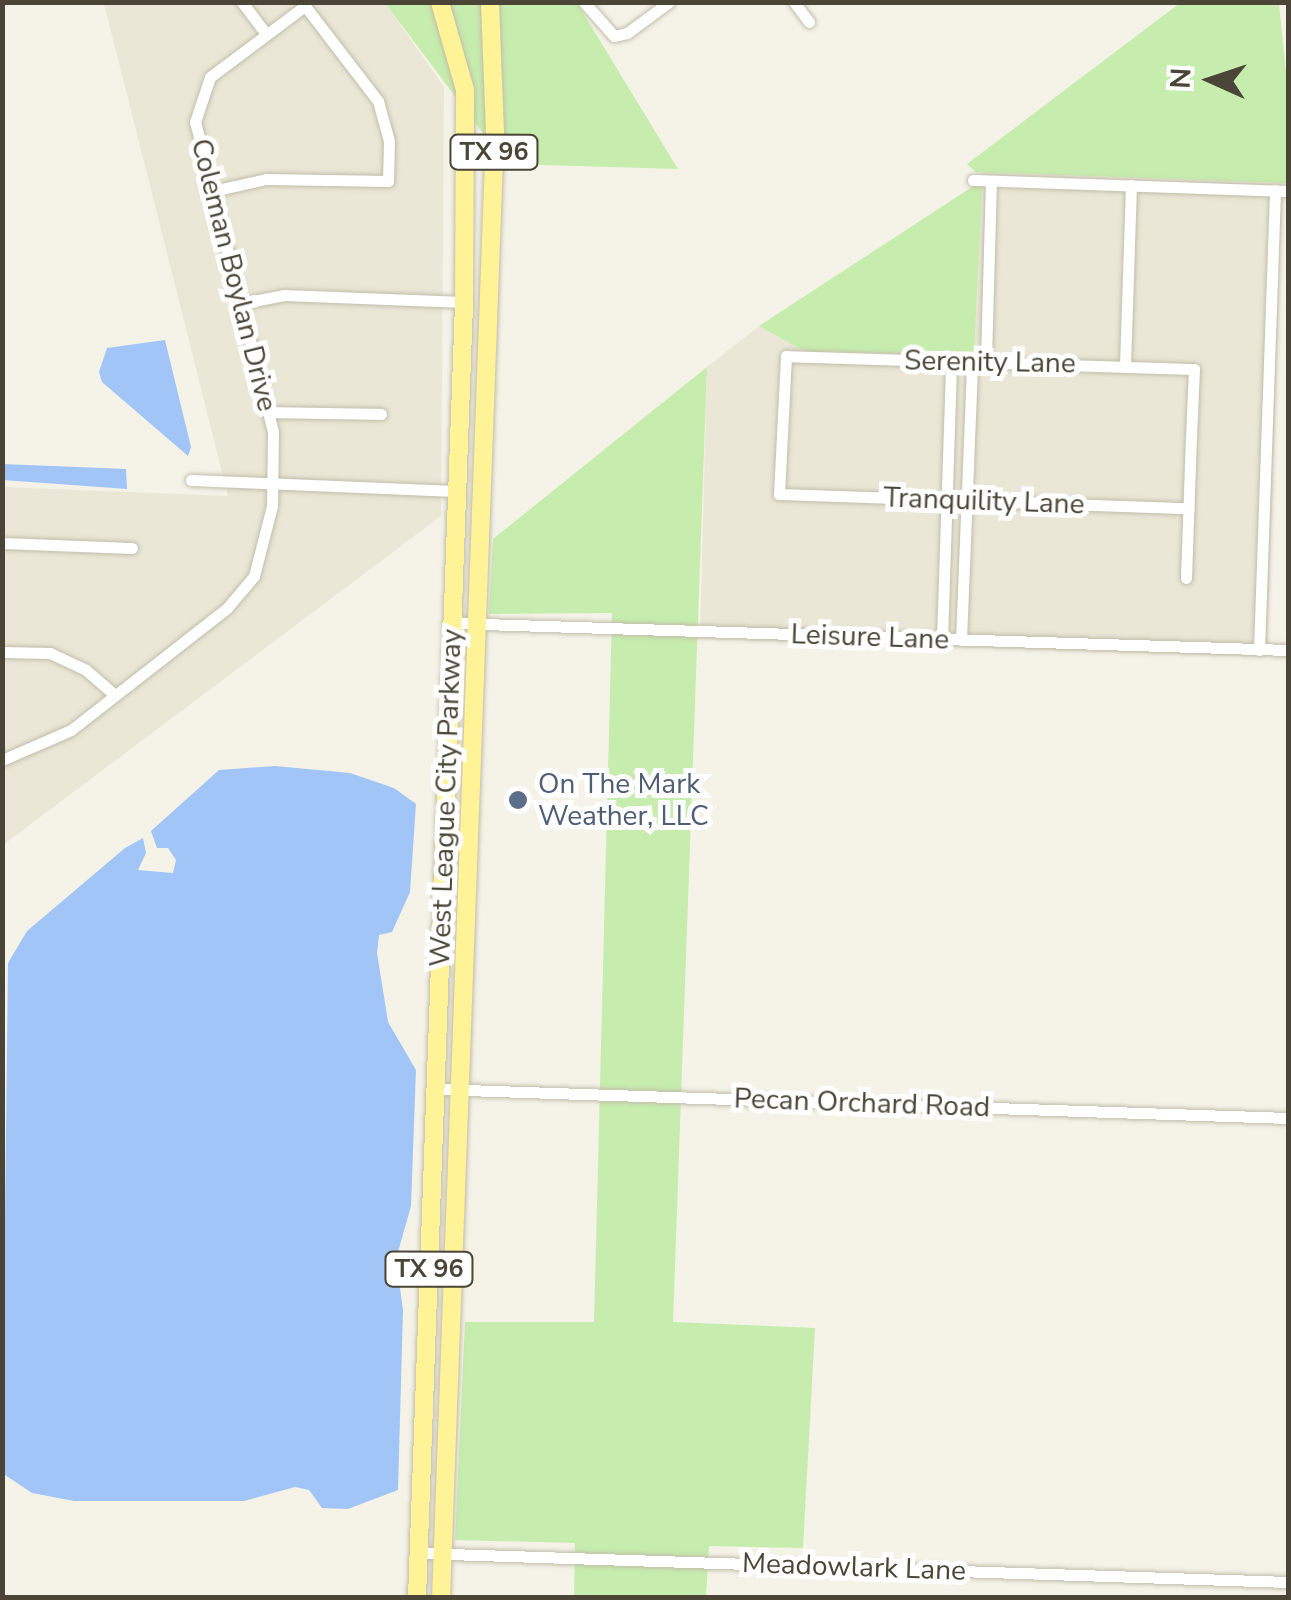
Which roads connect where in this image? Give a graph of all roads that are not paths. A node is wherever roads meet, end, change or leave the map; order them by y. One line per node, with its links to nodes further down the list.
1 (242, 2): 8 (street)
2 (440, 2): 14 (main road, West League City Parkway / TX 96)
3 (490, 2): 16 (main road, West League City Parkway / TX 96)
4 (584, 2): 5 (street)
5 (668, 2)
6 (794, 2): 7 (street)
7 (808, 22)
8 (265, 32): 13 (street, Coleman Boylan Drive); 13 (street, Coleman Boylan Drive)
9 (973, 180): 10 (street)
10 (991, 181): 11 (street); 17 (street)
11 (1131, 186): 12 (street); 20 (street)
12 (1282, 190): 37 (street)
13 (213, 191): 15 (street, Coleman Boylan Drive)
14 (464, 302): 15 (street); 16 (main road); 25 (main road, West League City Parkway / TX 96)
15 (243, 303): 21 (street, Coleman Boylan Drive)
16 (489, 303): 34 (main road, West League City Parkway / TX 96)
17 (986, 360): 19 (street, Serenity Lane); 20 (street, Serenity Lane)
18 (951, 361): 19 (street, Serenity Lane); 26 (street, Serenity Lane); 27 (street)
19 (972, 362): 28 (street)
20 (1125, 366): 29 (street, Serenity Lane)
21 (270, 412): 22 (street); 24 (street, Coleman Boylan Drive)
22 (381, 414)
23 (190, 480): 24 (street)
24 (273, 483): 25 (street); 40 (street, Coleman Boylan Drive)
25 (456, 491): 33 (main road, West League City Parkway / TX 96)
26 (779, 494): 27 (street, Tranquility Lane)
27 (947, 500): 28 (street, Tranquility Lane); 35 (street)
28 (966, 500): 29 (street, Tranquility Lane); 36 (street)
29 (1189, 508): 32 (street)
30 (2, 542): 31 (street)
31 (132, 548)
32 (1186, 578)
33 (452, 623): 34 (street, Leisure Lane); 42 (main road, West League City Parkway / TX 96)
34 (476, 624): 35 (street, Leisure Lane); 43 (main road, West League City Parkway / TX 96)
35 (942, 639): 36 (street, Leisure Lane)
36 (962, 640): 37 (street, Leisure Lane)
37 (1259, 650): 38 (street, Leisure Lane)
38 (1288, 650)
39 (2, 652): 40 (street)
40 (114, 694): 41 (street, Coleman Boylan Drive)
41 (2, 760)
42 (436, 1089): 43 (street, Pecan Orchard Road); 46 (main road, West League City Parkway / TX 96)
43 (460, 1090): 44 (street, Pecan Orchard Road); 45 (main road, West League City Parkway / TX 96)
44 (1288, 1118)
45 (442, 1552): 46 (street, Meadowlark Lane); 47 (street, Meadowlark Lane); 49 (main road, West League City Parkway / TX 96)
46 (419, 1553): 48 (main road, West League City Parkway / TX 96)
47 (1288, 1582)
48 (417, 1598)
49 (441, 1598)

